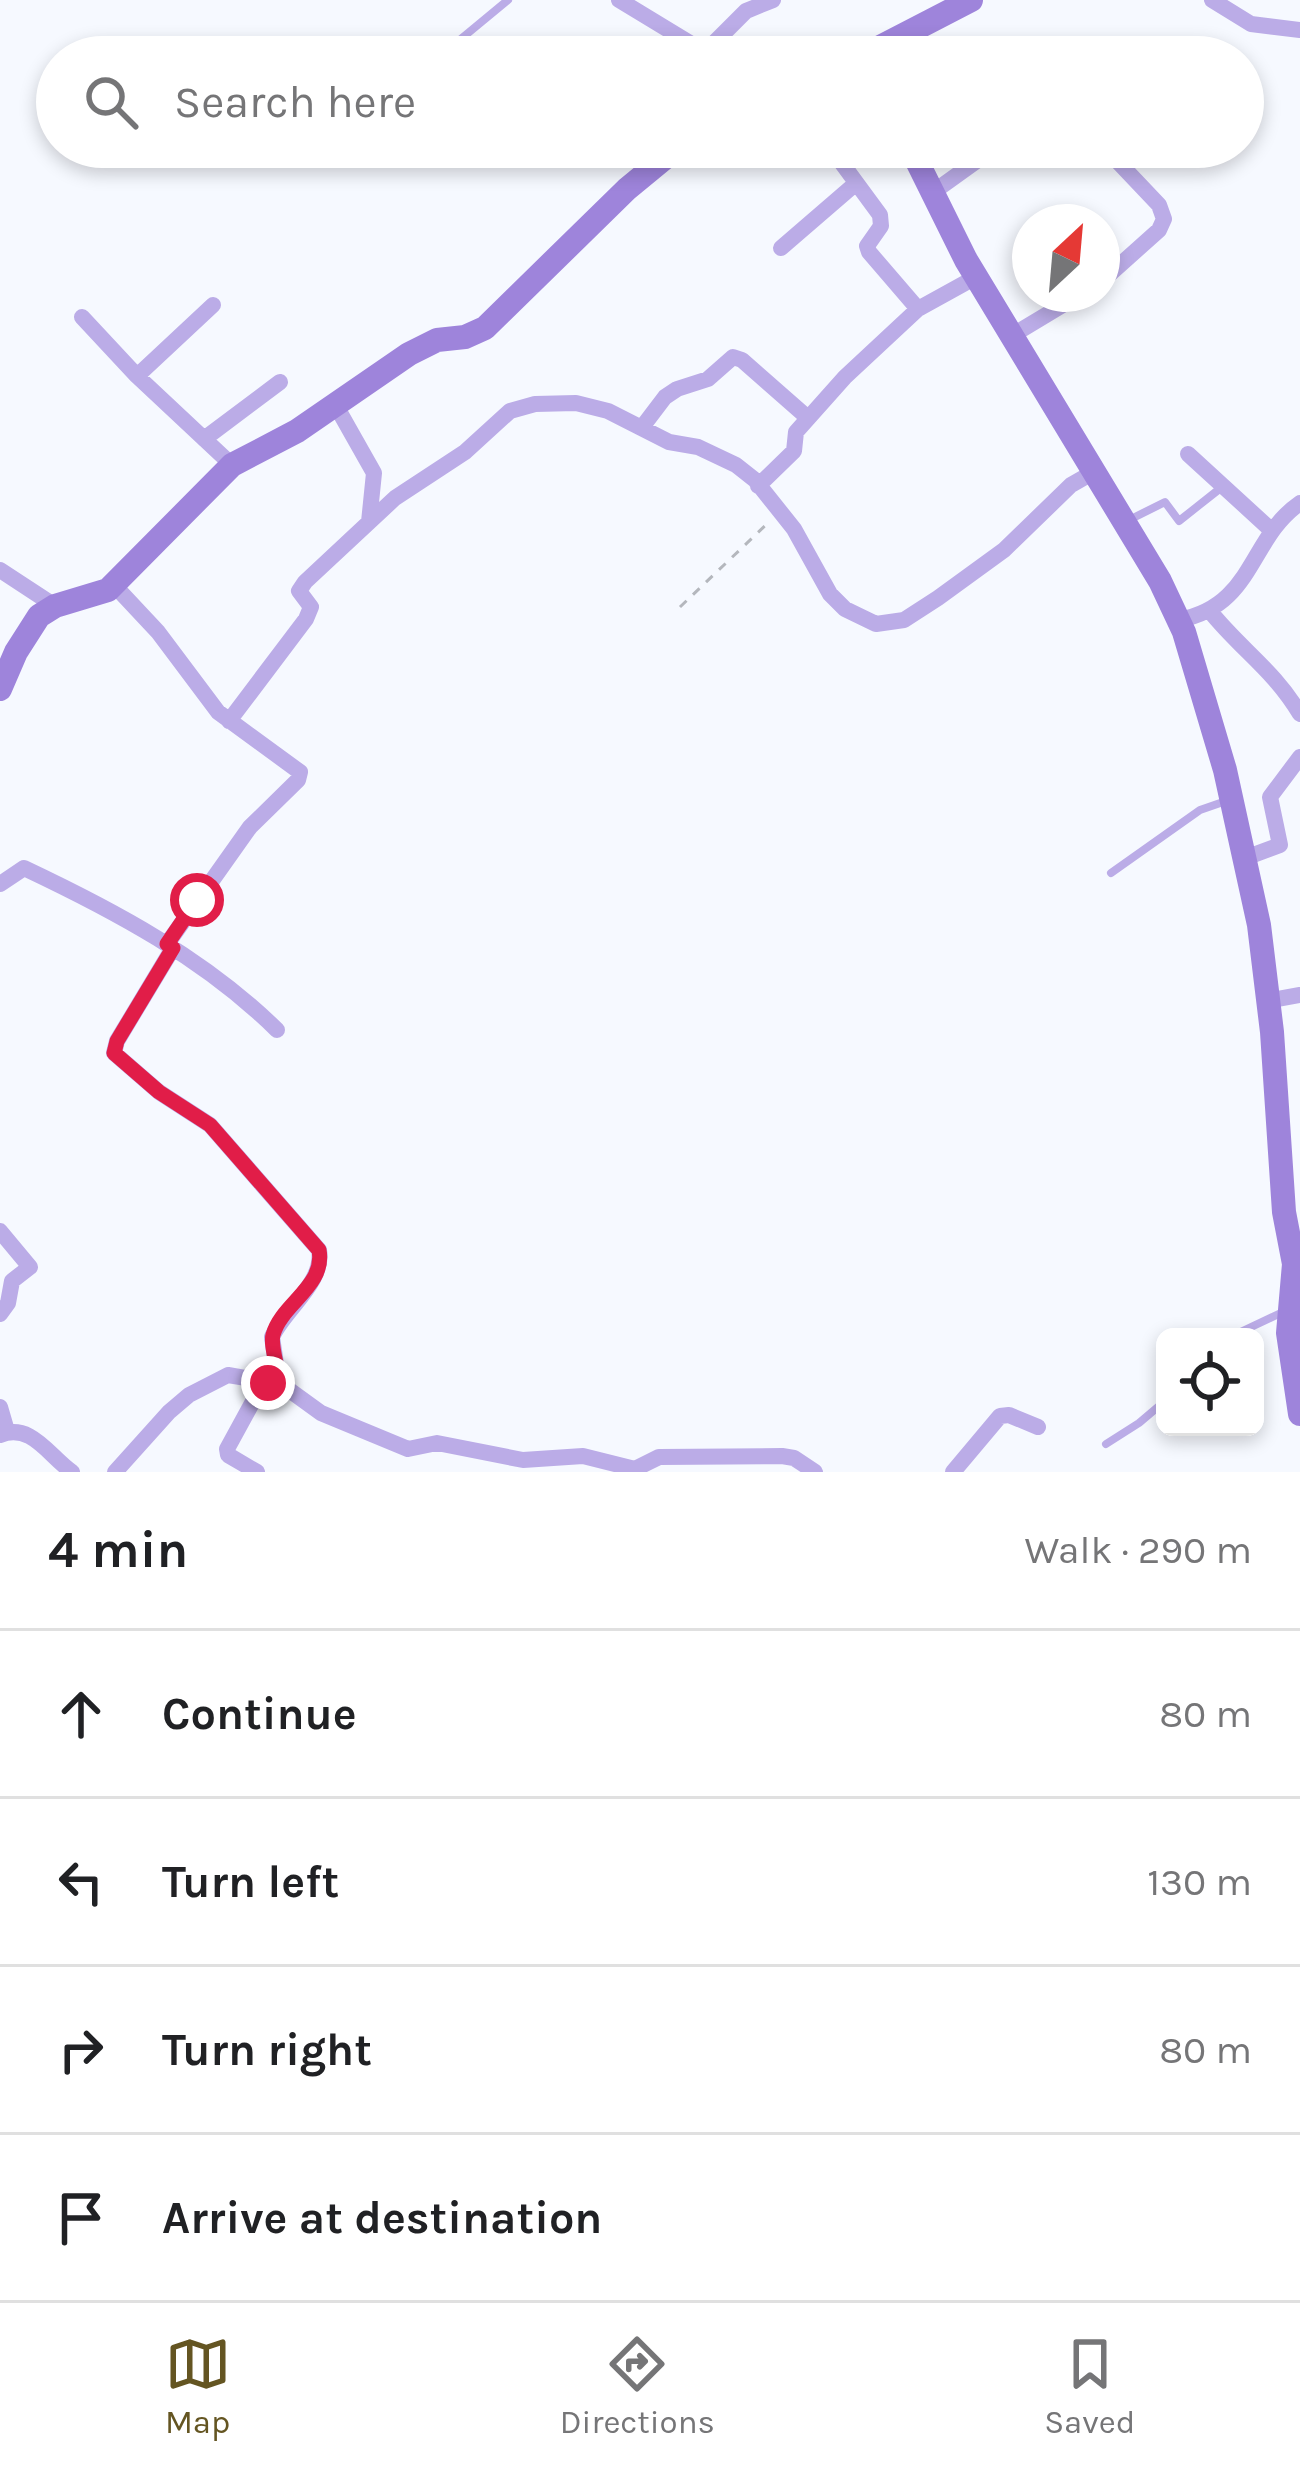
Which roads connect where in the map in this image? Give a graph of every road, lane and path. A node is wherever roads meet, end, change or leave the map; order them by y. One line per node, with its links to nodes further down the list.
1 (508, 0): 7 (lane)
2 (619, 0): 8 (street)
3 (773, 0): 9 (street)
4 (971, 0): 10 (street)
5 (1212, 0): 6 (street)
6 (1300, 30)
7 (464, 36)
8 (679, 36)
9 (724, 36)
10 (903, 36)
11 (653, 168): 28 (street)
12 (843, 168): 16 (street)
13 (920, 168): 17 (street)
14 (967, 168): 17 (street)
15 (1123, 168): 19 (street)
16 (854, 185): 18 (street); 22 (street)
17 (932, 193): 20 (street)
18 (781, 248)
19 (1120, 265)
20 (976, 278): 22 (street); 25 (street)
21 (213, 305): 26 (street)
22 (918, 309): 29 (street)
23 (1051, 312): 25 (street)
24 (82, 317): 26 (street)
25 (1013, 335): 34 (street)
26 (137, 376): 31 (street)
27 (280, 382): 31 (street)
28 (335, 404): 33 (street); 40 (street)
29 (808, 418): 30 (street); 35 (street)
30 (643, 426): 35 (street); 40 (street)
31 (204, 439): 33 (street)
32 (1188, 454): 36 (street)
33 (232, 465): 43 (street)
34 (1092, 473): 38 (street); 39 (street)
35 (758, 485): 38 (street)
36 (1223, 486): 39 (lane); 41 (street)
37 (1300, 503): 41 (street)
38 (779, 512): 45 (path)
39 (1128, 520): 46 (street)
40 (369, 522): 49 (street)
41 (1270, 529): 46 (street)
42 (0, 570): 44 (street)
43 (115, 585): 44 (street); 49 (street)
44 (55, 606): 47 (street)
45 (680, 607)
46 (1197, 615): 48 (street); 51 (street)
47 (0, 689)
48 (1300, 714)
49 (229, 721): 55 (street)
50 (1298, 766): 52 (street)
51 (1232, 800): 52 (street); 53 (lane)
52 (1262, 853): 56 (street)
53 (1112, 873)
54 (0, 884): 55 (street)
55 (170, 946): 57 (street); 62 (street)
56 (1284, 998): 59 (street)
57 (277, 1030)
58 (0, 1231): 60 (street)
59 (1290, 1309): 61 (lane); 65 (street)
60 (0, 1314)
61 (1249, 1328)
62 (271, 1383): 69 (street); 71 (street); 72 (street)
63 (0, 1407): 67 (street)
64 (1156, 1409): 68 (lane)
65 (1300, 1414)
66 (1038, 1427): 74 (street)
67 (4, 1433): 70 (street)
68 (1106, 1444)
69 (642, 1470): 73 (street)
70 (72, 1472)
71 (115, 1472)
72 (257, 1472)
73 (815, 1472)
74 (953, 1472)

